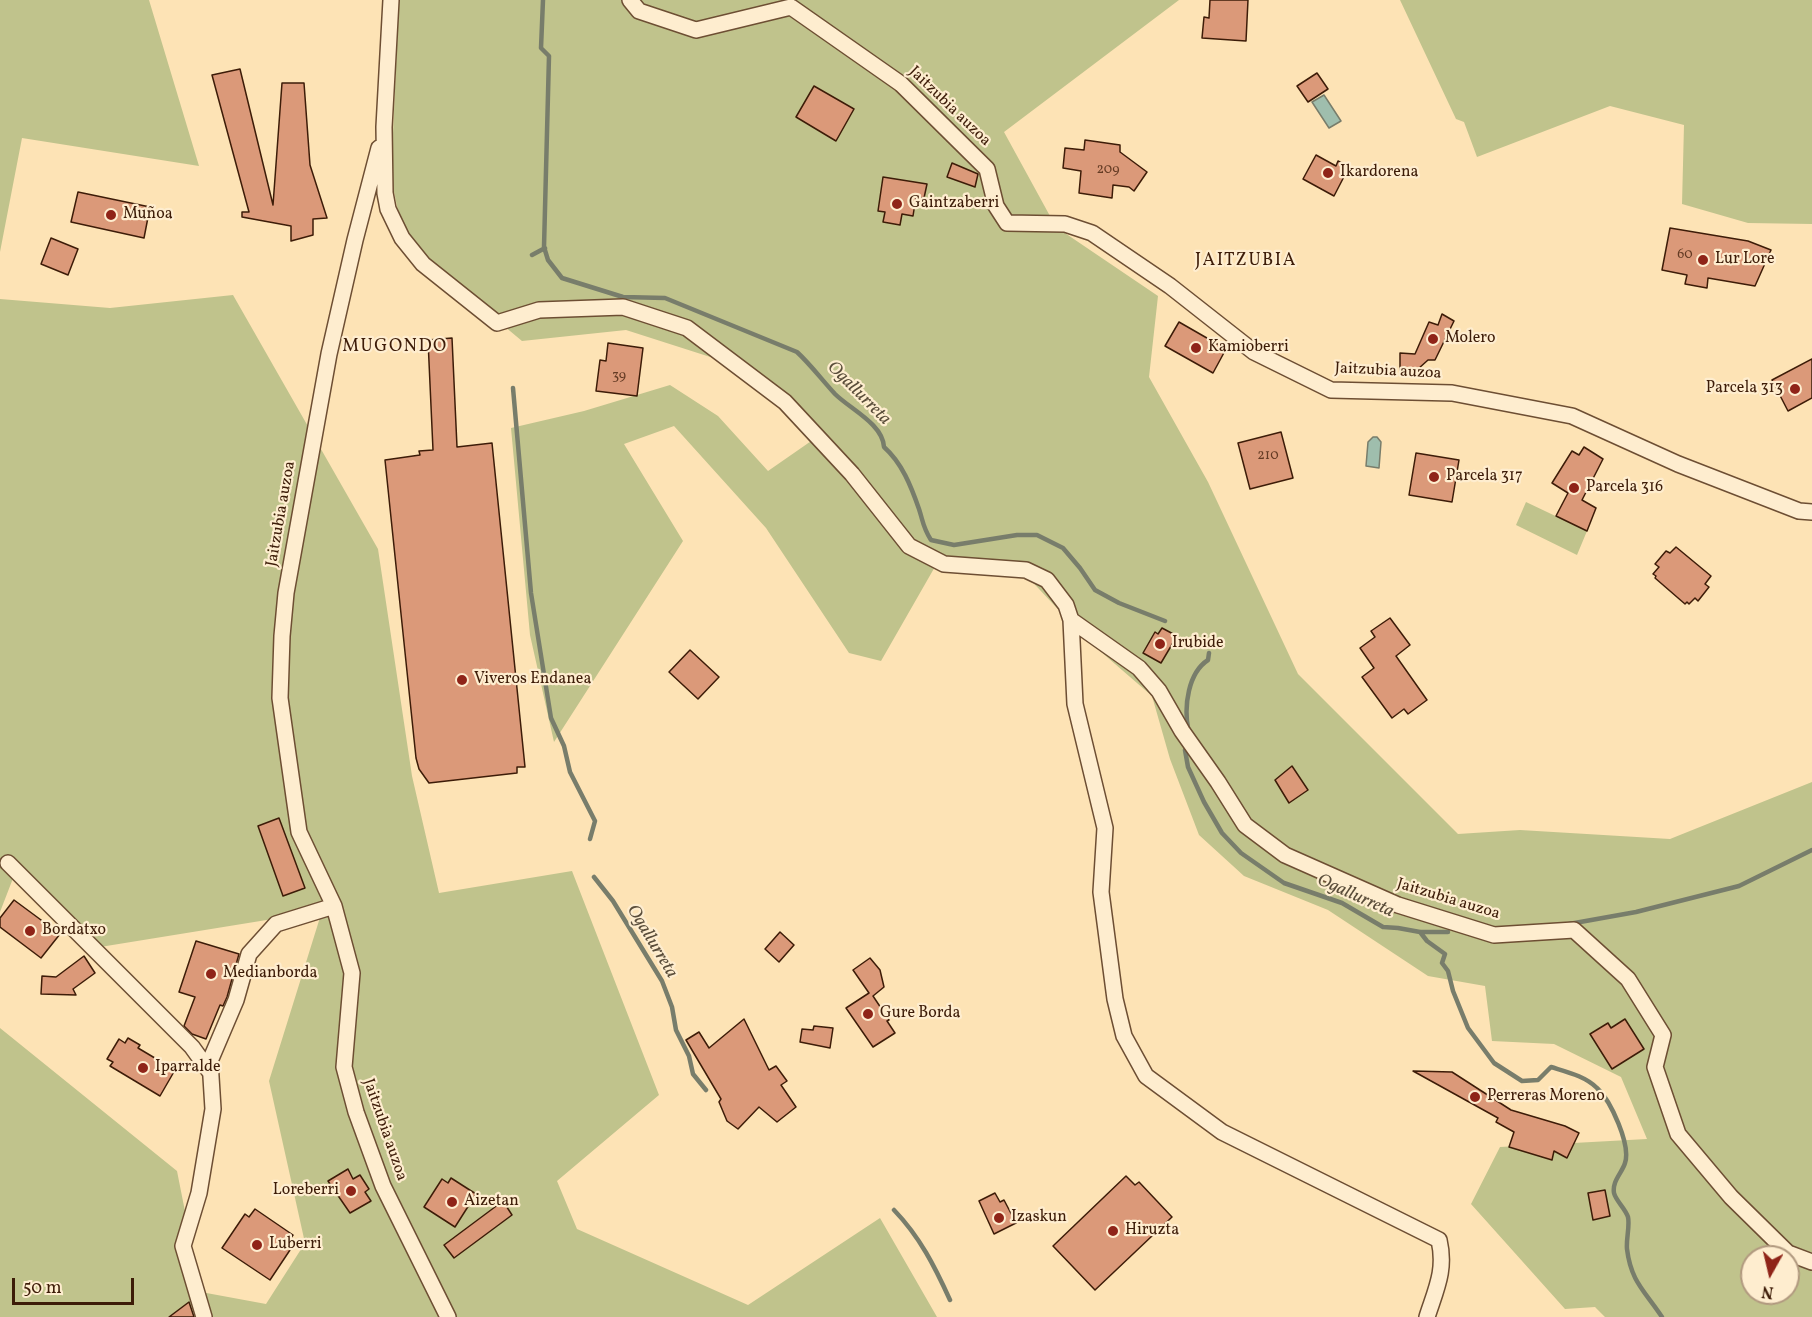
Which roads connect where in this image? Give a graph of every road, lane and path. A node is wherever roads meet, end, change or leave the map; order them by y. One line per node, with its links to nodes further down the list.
1 (391, 0): 3 (street, Jaitzubia auzoa)
2 (630, 0): 4 (street, Jaitzubia auzoa)
3 (384, 128): 5 (street, Jaitzubia auzoa); 7 (street, Jaitzubia auzoa)
4 (1812, 512)
5 (1071, 620): 9 (street, Jaitzubia auzoa); 12 (street, Jaitzubia auzoa)
6 (8, 863): 8 (street)
7 (334, 906): 8 (street); 11 (street, Jaitzubia auzoa)
8 (210, 1072): 10 (street)
9 (1812, 1262)
10 (204, 1317)
11 (448, 1317)
12 (1427, 1317)

